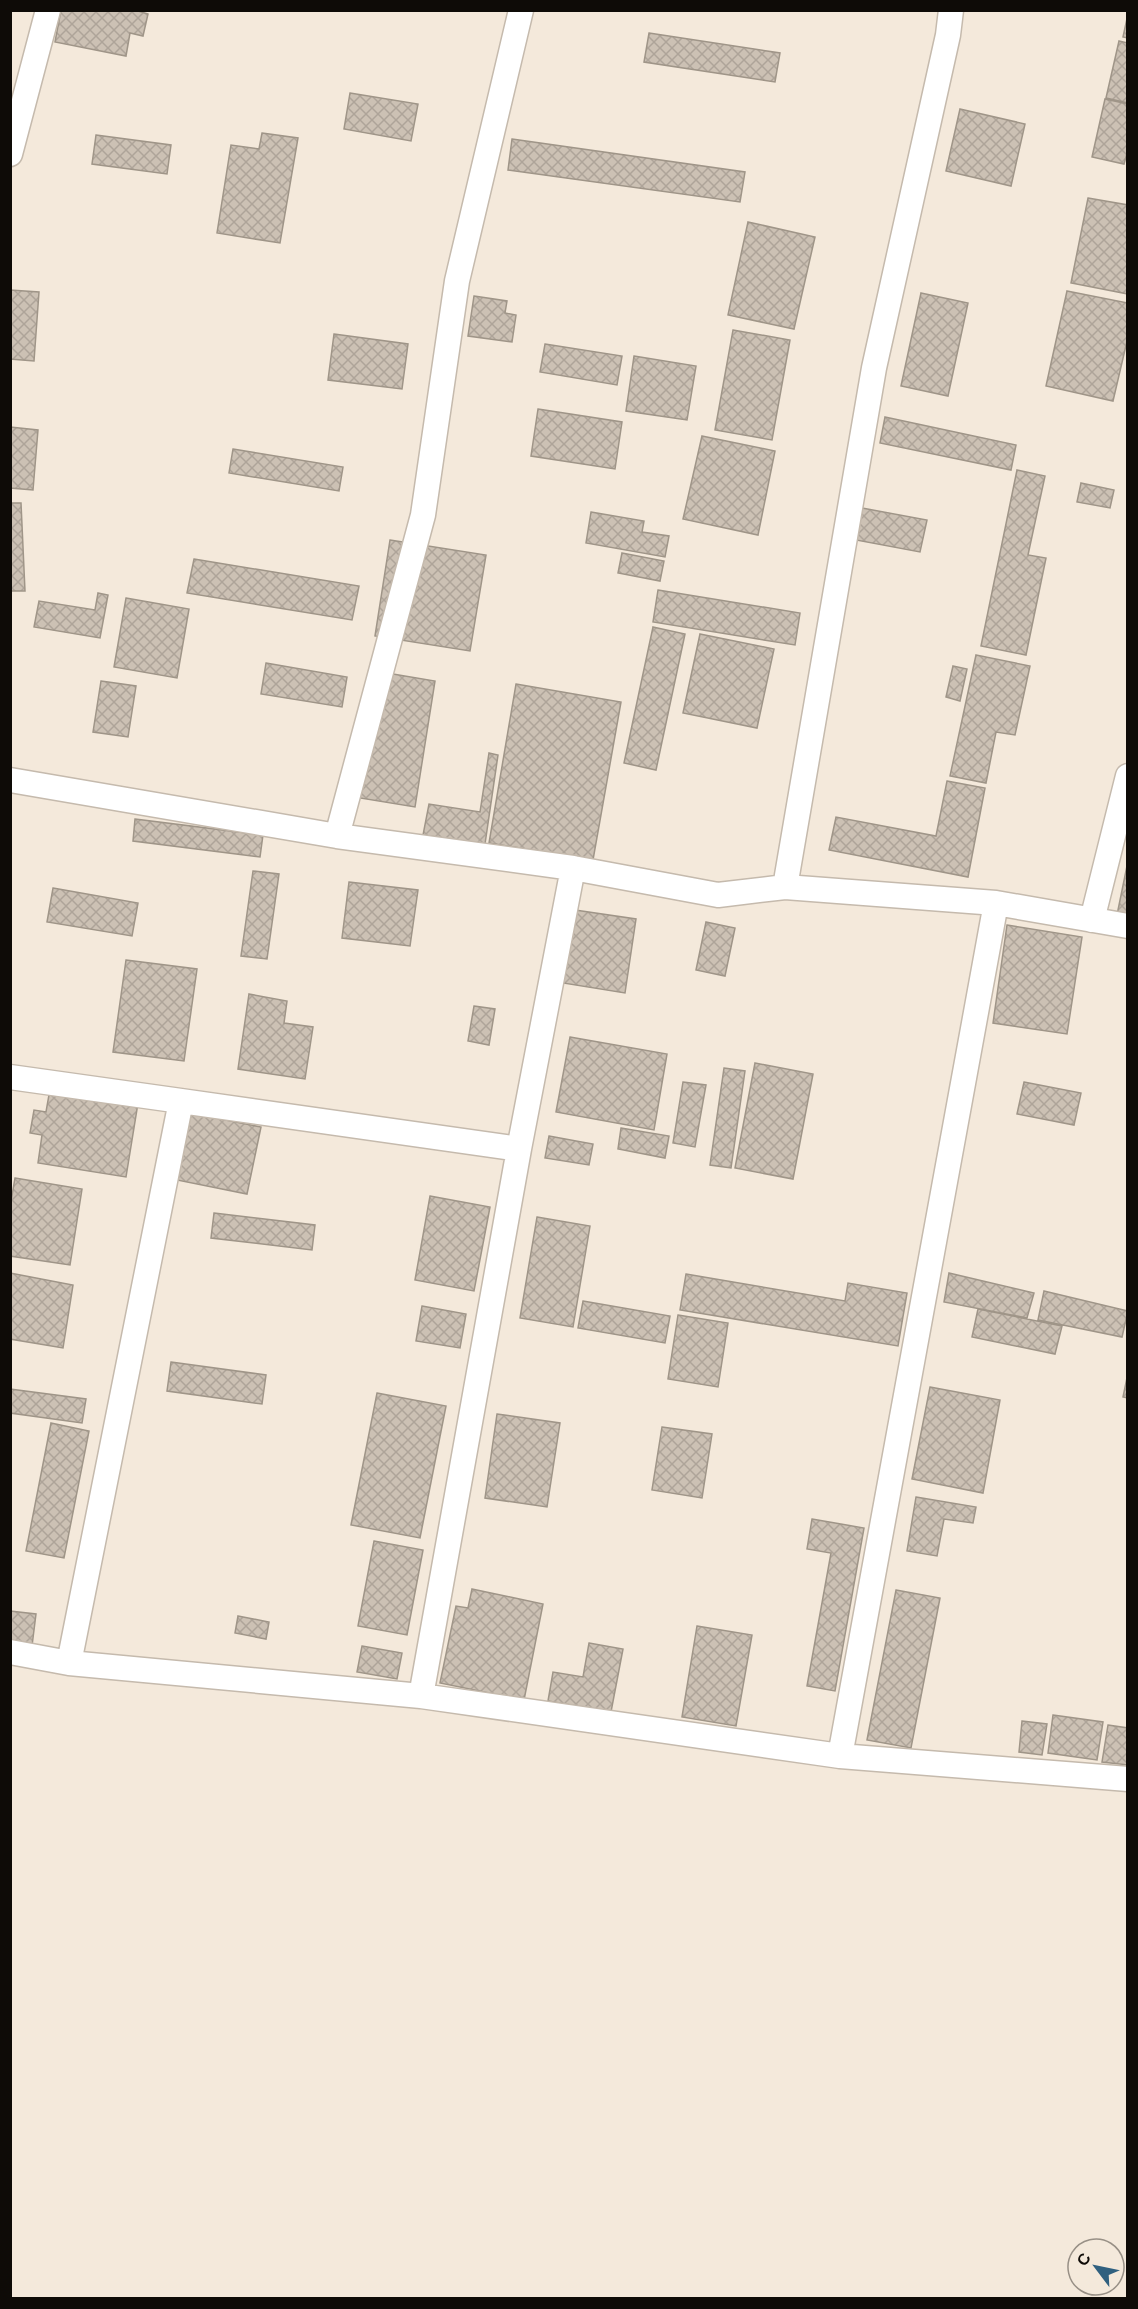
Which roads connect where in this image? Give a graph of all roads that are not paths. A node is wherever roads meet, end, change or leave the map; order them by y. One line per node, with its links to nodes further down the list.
1 (48, 10): 4 (lane)
2 (521, 10): 7 (lane)
3 (951, 10): 9 (lane)
4 (10, 154)
5 (1128, 776): 11 (lane)
6 (10, 780): 7 (lane)
7 (337, 836): 8 (lane)
8 (573, 868): 9 (lane); 15 (lane)
9 (785, 887): 10 (lane)
10 (996, 903): 11 (lane); 19 (lane)
11 (1092, 920): 12 (lane)
12 (1128, 926)
13 (10, 1077): 14 (lane)
14 (181, 1101): 15 (lane); 17 (lane)
15 (519, 1149): 18 (lane)
16 (10, 1652): 17 (lane)
17 (69, 1663): 18 (lane)
18 (421, 1696): 19 (lane)
19 (840, 1756): 20 (lane)
20 (1128, 1779)

